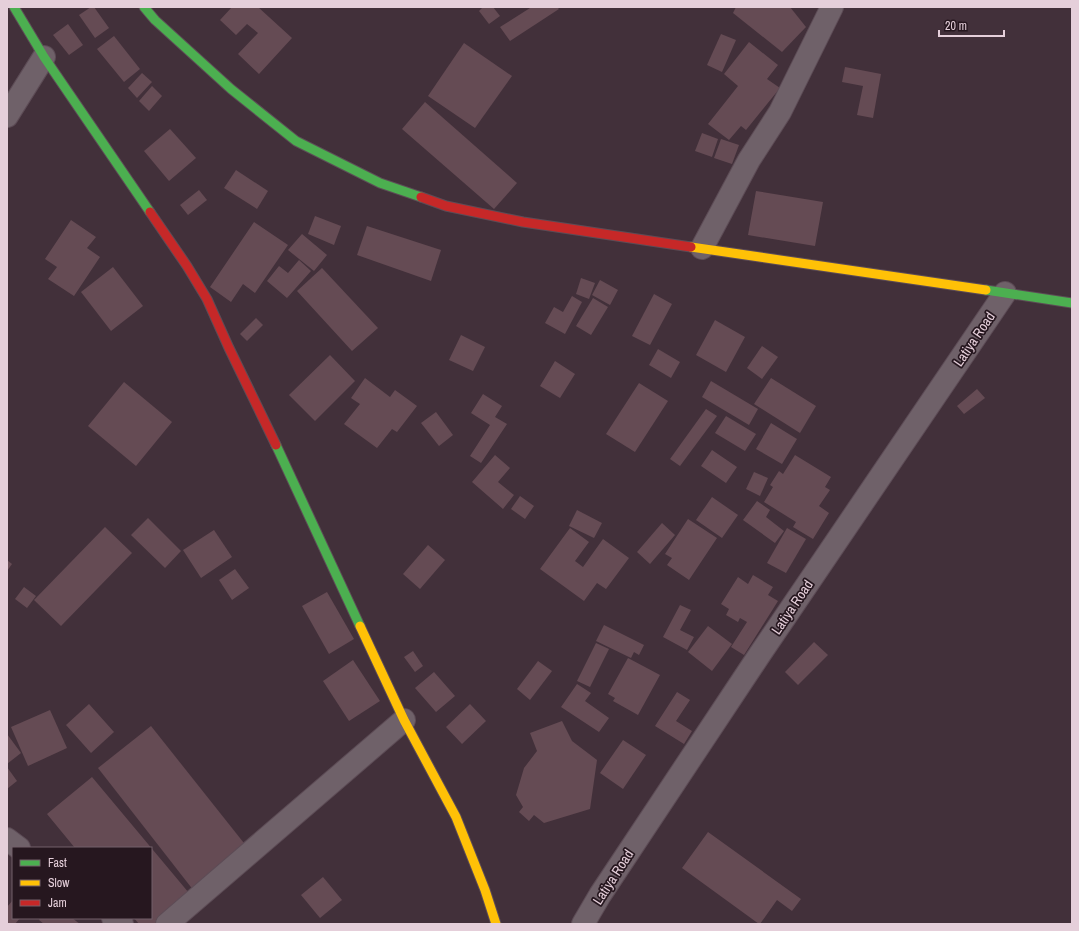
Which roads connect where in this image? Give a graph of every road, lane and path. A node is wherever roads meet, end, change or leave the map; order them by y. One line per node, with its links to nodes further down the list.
1 (14, 7): 4 (street)
2 (144, 7): 6 (street)
3 (832, 7): 6 (street)
4 (44, 57): 5 (street); 9 (street)
5 (7, 116)
6 (702, 248): 7 (street)
7 (1005, 293): 8 (street); 14 (street, Latiya Road)
8 (1072, 303)
9 (404, 720): 12 (street); 13 (street)
10 (7, 839): 11 (street)
11 (18, 847)
12 (167, 924)
13 (496, 924)
14 (583, 924)

